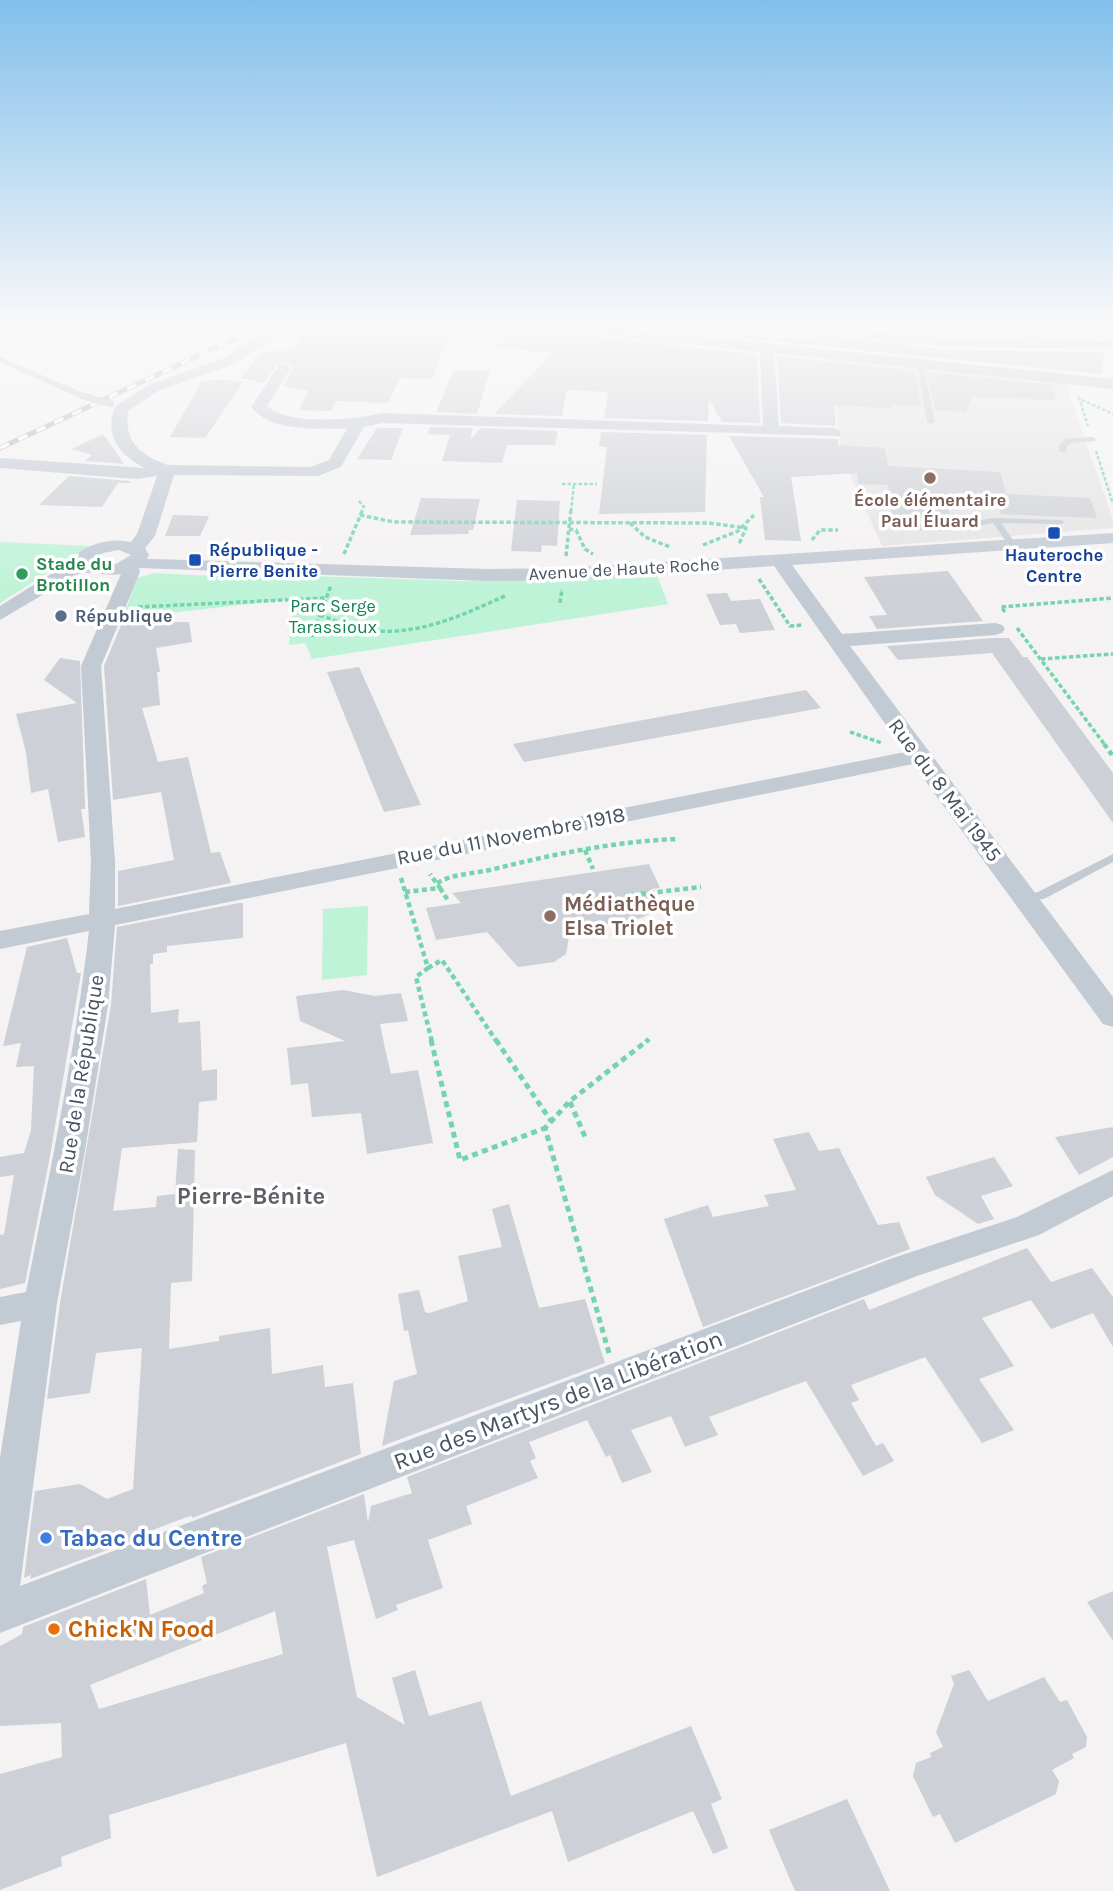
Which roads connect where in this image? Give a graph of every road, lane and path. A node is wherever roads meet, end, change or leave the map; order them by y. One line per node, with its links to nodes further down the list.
1 (117, 413): 12 (street)
2 (266, 413): 6 (street)
3 (770, 413): 7 (street)
4 (929, 413): 5 (lane)
5 (931, 422)
6 (358, 424): 7 (street); 12 (street)
7 (771, 430): 8 (street)
8 (833, 433)
9 (1092, 439): 10 (lane)
10 (1063, 451)
11 (0, 463): 12 (street)
12 (167, 470): 31 (street, Rue de la République)
13 (562, 484): 14 (path)
14 (573, 484): 15 (path); 19 (path)
15 (597, 484)
16 (360, 515): 19 (path)
17 (754, 515): 23 (path)
18 (995, 520): 20 (lane); 22 (lane); 26 (lane)
19 (570, 522): 21 (path); 33 (path)
20 (1060, 522)
21 (630, 523): 23 (path); 29 (path)
22 (895, 527)
23 (746, 528): 28 (path); 30 (path)
24 (838, 530): 27 (path)
25 (1113, 537): 26 (street, Avenue de Haute Roche)
26 (1012, 544): 32 (street, Avenue de Haute Roche)
27 (801, 545)
28 (694, 547)
29 (672, 548)
30 (750, 553): 32 (street, Avenue de Haute Roche); 33 (street, Avenue de Haute Roche); 43 (path)
31 (129, 555): 33 (street, Avenue de Haute Roche); 38 (street, Rue de la République); 39 (street, Avenue de Haute Roche)
32 (779, 560): 43 (street, Rue du 8 Mai 1945)
33 (558, 580): 37 (path)
34 (515, 592): 40 (path)
35 (326, 598): 38 (path)
36 (1113, 598): 41 (path)
37 (560, 603)
38 (117, 608): 59 (street, Rue de la République)
39 (0, 614)
40 (320, 615)
41 (1002, 623): 43 (street)
42 (1017, 627): 45 (path)
43 (829, 632): 46 (street, Rue du 8 Mai 1945)
44 (1113, 654): 45 (path)
45 (1040, 659): 47 (path)
46 (919, 756): 50 (street, Rue du 11 Novembre 1918); 57 (street, Rue du 8 Mai 1945)
47 (1113, 756)
48 (679, 839): 49 (path)
49 (585, 850): 52 (path); 53 (path)
50 (406, 857): 53 (path); 55 (path); 59 (street, Rue du 11 Novembre 1918)
51 (1113, 857): 57 (lane)
52 (593, 869)
53 (438, 886): 55 (path); 58 (path)
54 (701, 887): 56 (path)
55 (405, 892): 61 (path)
56 (624, 896)
57 (1026, 899): 62 (street, Rue du 8 Mai 1945)
58 (449, 902)
59 (103, 918): 60 (street, Rue du 11 Novembre 1918); 69 (street, Rue de la République)
60 (0, 940)
61 (428, 968): 65 (path); 66 (path)
62 (1113, 1017)
63 (649, 1039): 64 (path)
64 (569, 1101): 65 (path); 67 (path)
65 (551, 1121): 66 (path)
66 (545, 1128): 71 (path)
67 (586, 1139)
68 (1113, 1182): 71 (street, Rue des Martyrs de la Libération)
69 (40, 1303): 70 (street); 72 (street, Rue de la République)
70 (0, 1311)
71 (616, 1378): 73 (street, Rue des Martyrs de la Libération)
72 (0, 1588)
73 (0, 1613)

